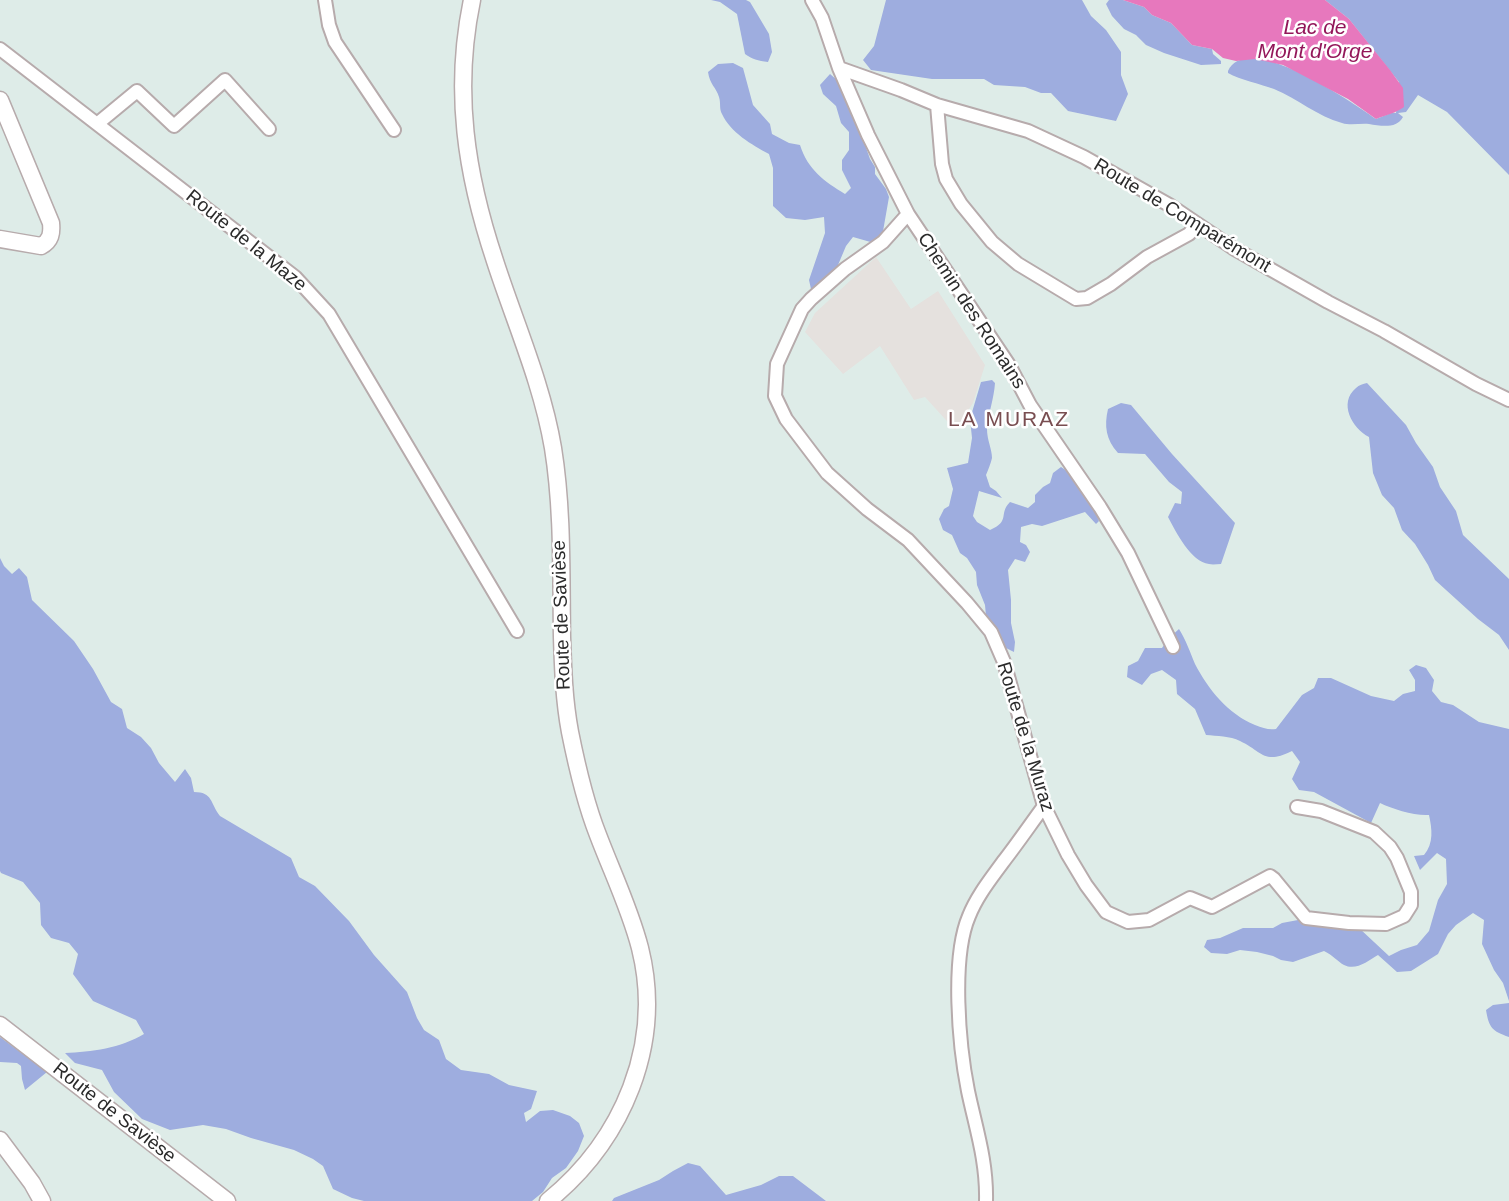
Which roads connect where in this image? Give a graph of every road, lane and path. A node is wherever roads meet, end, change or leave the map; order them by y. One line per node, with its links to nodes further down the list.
1 (325, 0): 10 (street)
2 (472, 0): 23 (street, Route de Savièse)
3 (812, 0): 5 (street, Chemin des Romains)
4 (0, 49): 8 (street, Route de la Maze)
5 (839, 68): 7 (street, Route de Comparémont); 11 (street, Chemin des Romains)
6 (0, 100): 13 (street)
7 (937, 105): 12 (street, Route de Comparémont); 12 (street)
8 (97, 124): 9 (street); 15 (street, Route de la Maze)
9 (269, 129)
10 (394, 130)
11 (908, 214): 16 (street, Chemin des Romains); 17 (street, Route de la Muraz)
12 (1197, 224): 14 (street, Route de Comparémont)
13 (0, 239)
14 (1509, 400)
15 (517, 631)
16 (1173, 647)
17 (1044, 806): 18 (street, Route de la Muraz); 24 (street)
18 (1297, 807)
19 (0, 1026): 22 (street, Route de Savièse)
20 (0, 1140): 21 (street)
21 (42, 1201)
22 (227, 1201)
23 (548, 1201)
24 (986, 1201)

